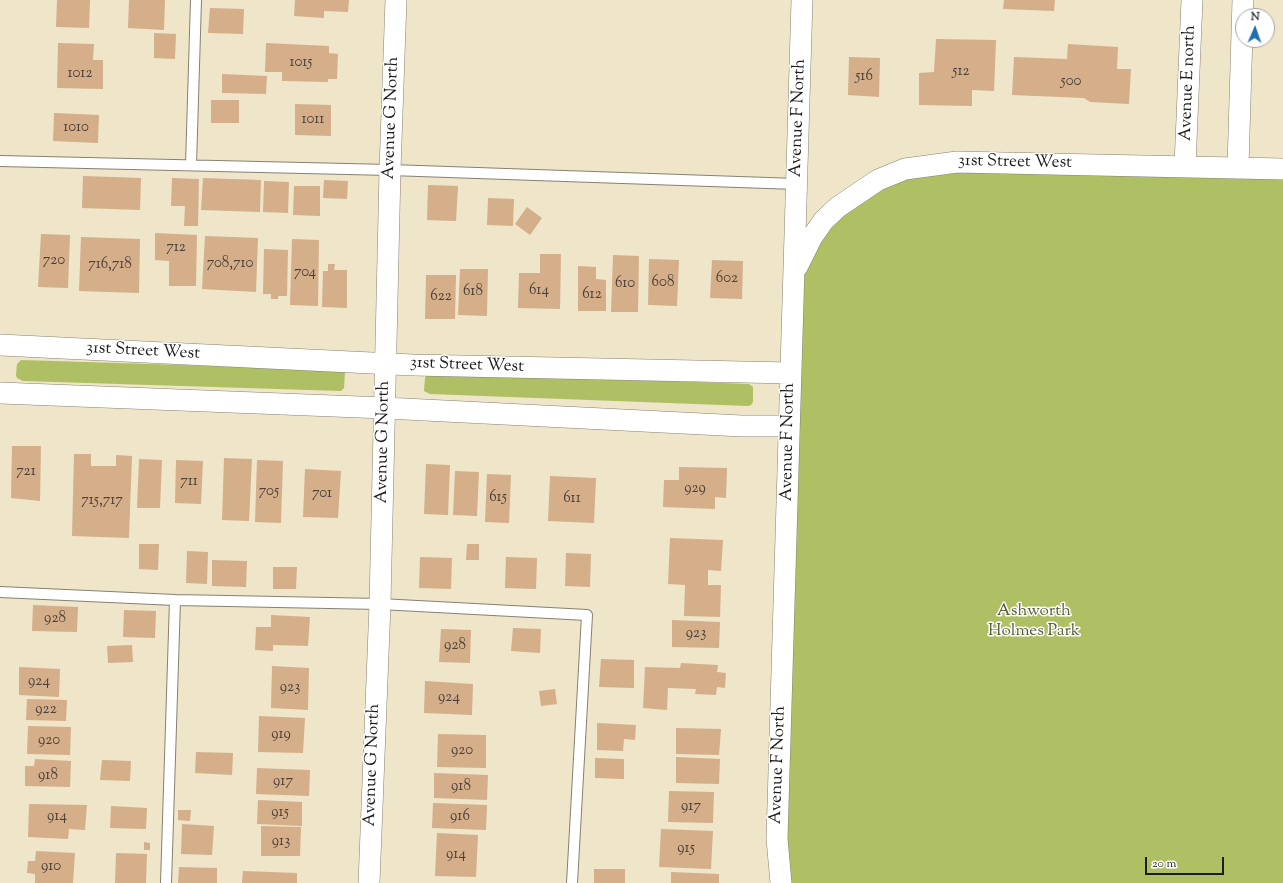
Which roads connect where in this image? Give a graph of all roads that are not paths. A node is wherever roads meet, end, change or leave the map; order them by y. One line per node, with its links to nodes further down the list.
1 (196, 0): 7 (lane)
2 (396, 0): 11 (street, Avenue G North)
3 (802, 0): 12 (street, Avenue F North)
4 (1192, 0): 8 (street, Avenue E north)
5 (1243, 0): 9 (street)
6 (0, 161): 7 (lane)
7 (191, 165): 11 (lane)
8 (1185, 166): 9 (street, 31st Street West); 13 (street, 31st Street West)
9 (1238, 167): 10 (street, 31st Street West)
10 (1283, 169)
11 (390, 170): 12 (lane); 15 (street, Avenue G North)
12 (797, 184): 13 (street, Avenue F North)
13 (794, 273): 16 (street, Avenue F North)
14 (0, 345): 15 (street, 31st Street West)
15 (386, 363): 16 (street, 31st Street West); 18 (street, Avenue G North)
16 (790, 374): 19 (street, Avenue F North)
17 (0, 393): 18 (street)
18 (385, 408): 19 (street); 22 (street, Avenue G North)
19 (789, 426): 26 (street, Avenue F North)
20 (0, 592): 21 (lane)
21 (175, 600): 22 (lane); 23 (lane)
22 (380, 604): 24 (street, Avenue G North); 25 (lane)
23 (166, 883)
24 (369, 883)
25 (572, 883)
26 (781, 883)

